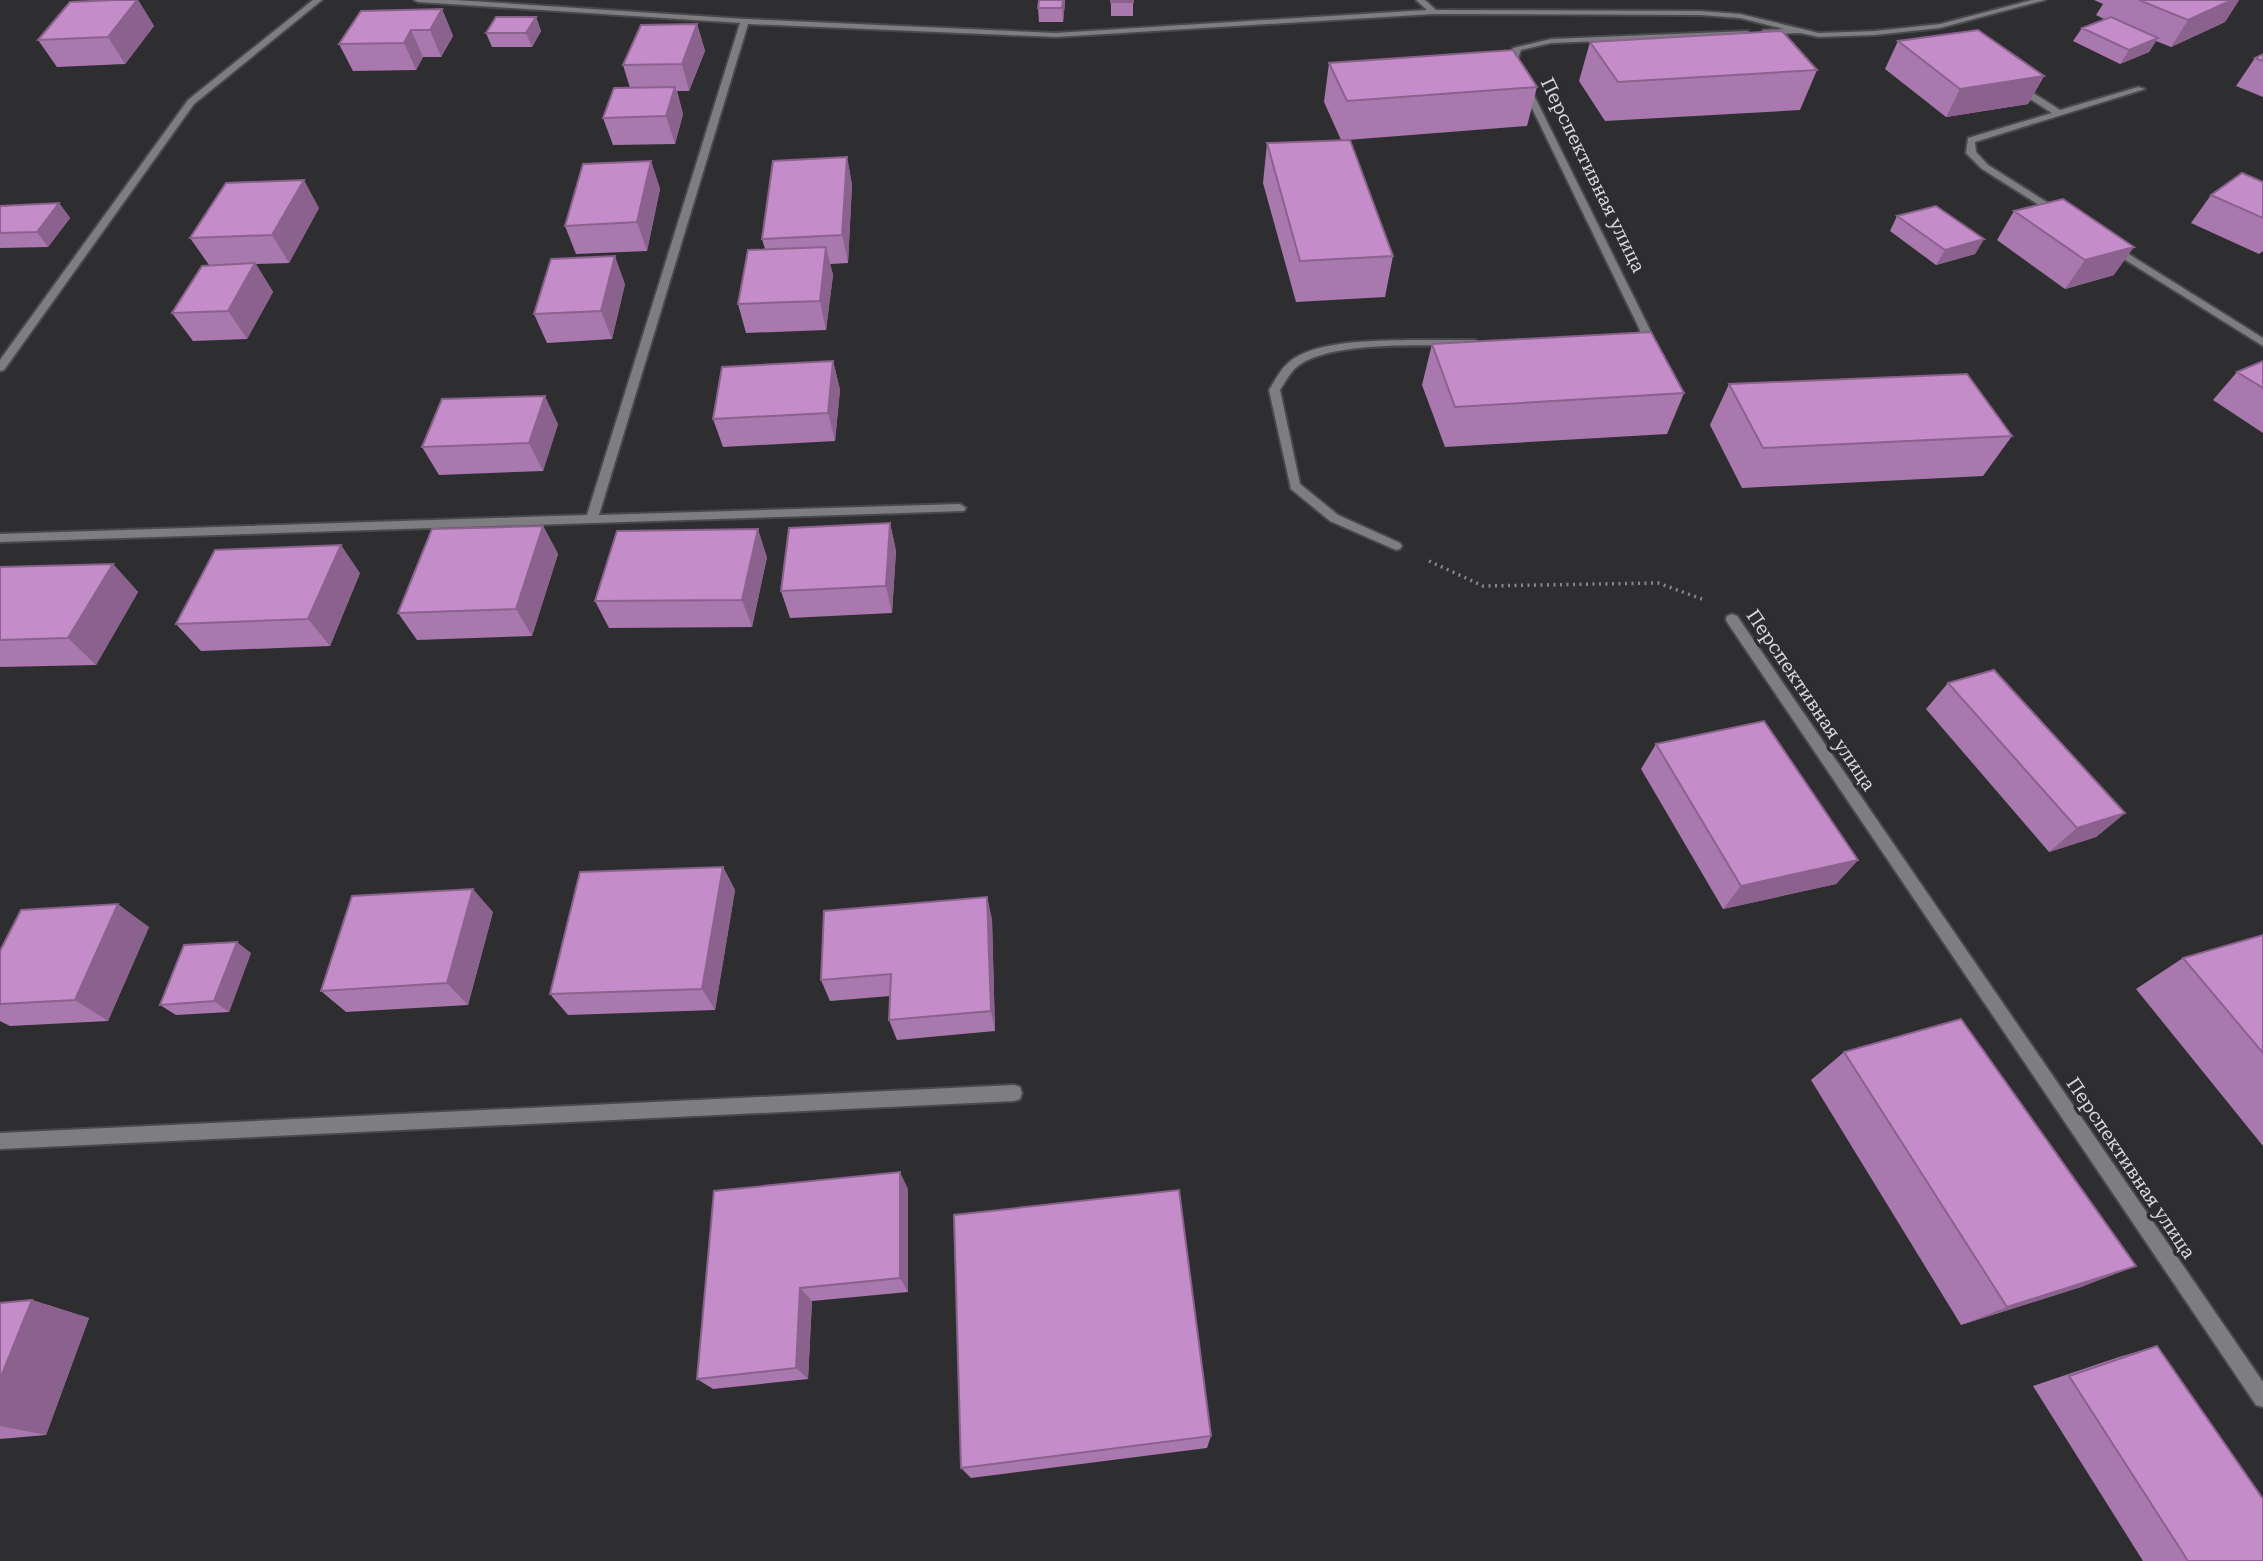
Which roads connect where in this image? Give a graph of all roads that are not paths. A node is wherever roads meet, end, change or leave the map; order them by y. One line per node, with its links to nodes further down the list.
1 (318, 0): 18 (street)
2 (418, 0): 6 (street)
3 (1420, 0): 5 (street)
4 (2041, 0): 7 (street)
5 (1434, 12): 6 (street); 8 (street)
6 (745, 21): 20 (street)
7 (1932, 26): 8 (street); 9 (street)
8 (1797, 31): 17 (street, Перспективная улица)
9 (1942, 34)
10 (2005, 78): 12 (street)
11 (2141, 89): 12 (street)
12 (2058, 113): 13 (street)
13 (2066, 218)
14 (2101, 240): 16 (street)
15 (1483, 343): 22 (street)
16 (2263, 343)
17 (1618, 344)
18 (0, 368)
19 (960, 508): 20 (street)
20 (592, 519): 21 (street)
21 (0, 538)
22 (1396, 546)
23 (1732, 619): 26 (street, Перспективная улица)
24 (1014, 1093): 25 (street)
25 (0, 1140)
26 (2263, 1398)

